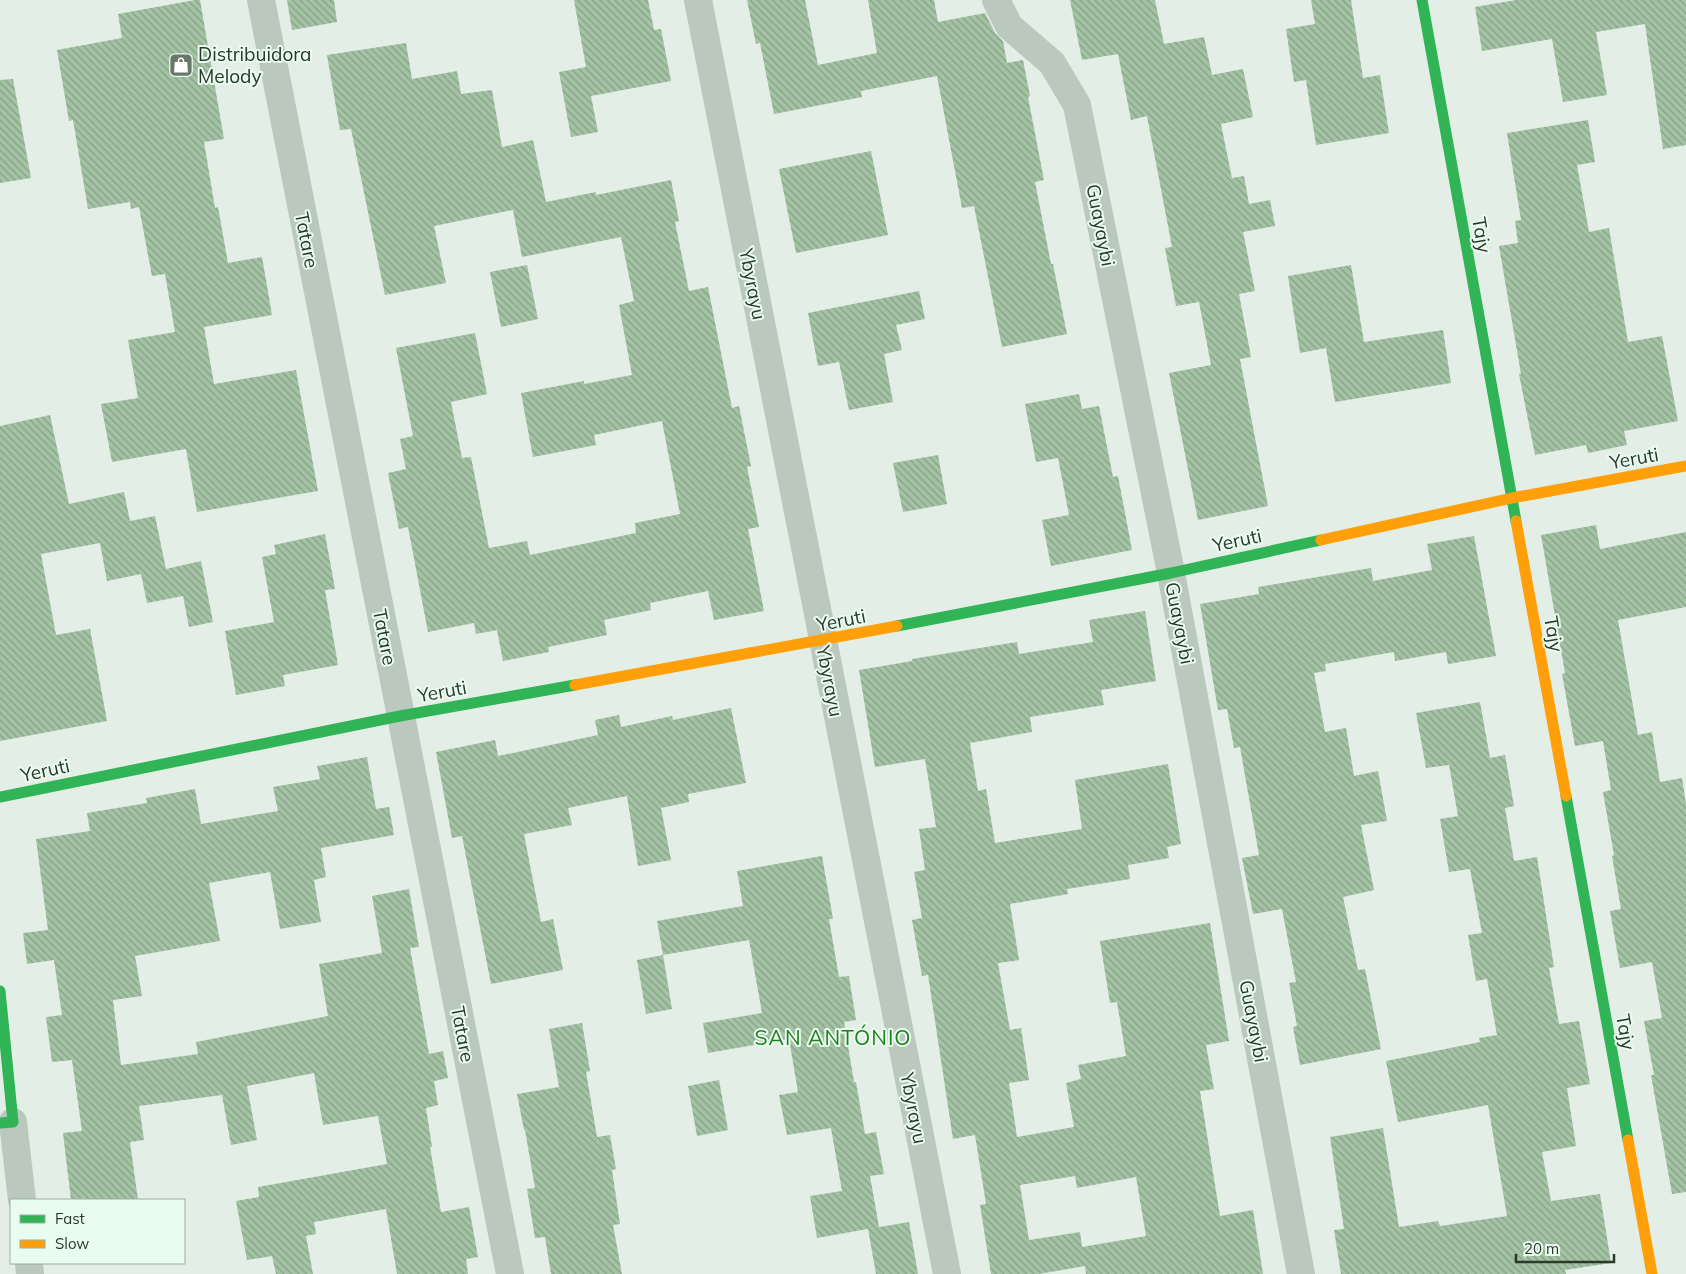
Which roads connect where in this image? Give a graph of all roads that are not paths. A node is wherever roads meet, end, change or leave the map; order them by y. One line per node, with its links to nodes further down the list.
1 (261, 0): 9 (street, Tatare)
2 (698, 0): 8 (street, Ybyrayu)
3 (996, 0): 7 (street, Guayaybi)
4 (1422, 0): 6 (street, Tajy)
5 (1686, 466): 6 (street, Yeruti)
6 (1512, 498): 7 (street, Yeruti); 17 (street, Tajy)
7 (1171, 573): 8 (street, Yeruti); 16 (street, Guayaybi)
8 (822, 642): 9 (street, Yeruti); 15 (street, Ybyrayu)
9 (400, 716): 10 (street, Yeruti); 14 (street, Tatare)
10 (0, 797)
11 (0, 992): 12 (street)
12 (7, 1122): 13 (street)
13 (22, 1199)
14 (510, 1274)
15 (947, 1274)
16 (1301, 1274)
17 (1652, 1274)

